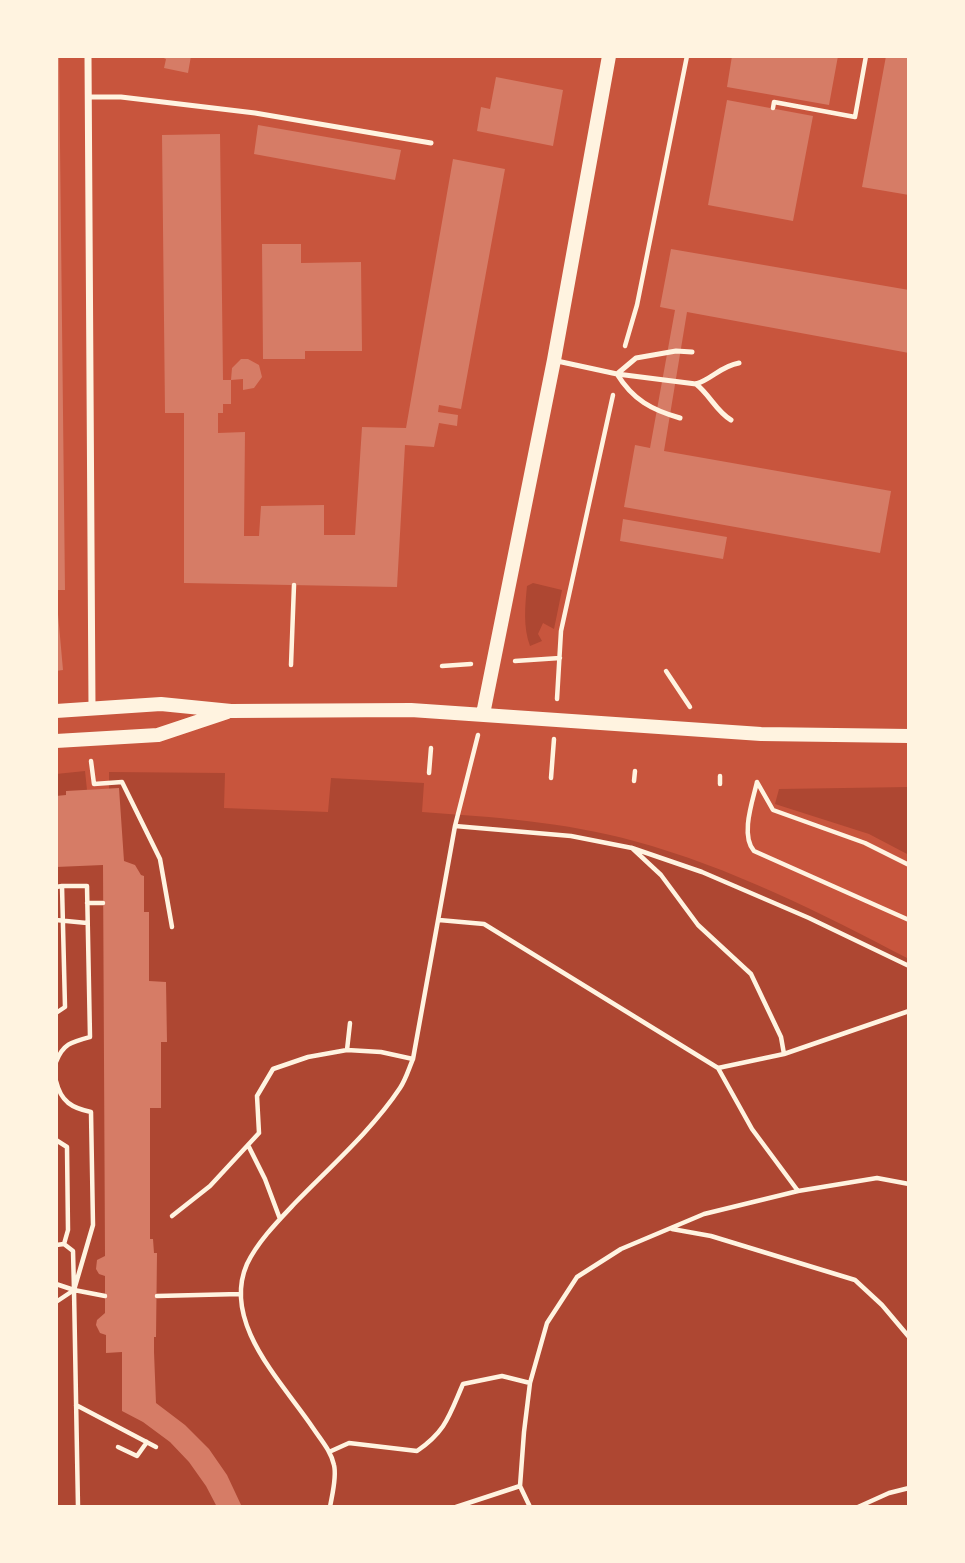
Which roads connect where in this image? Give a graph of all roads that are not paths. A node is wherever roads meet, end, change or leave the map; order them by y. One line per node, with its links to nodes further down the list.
1 (88, 56): 3 (street)
2 (609, 56): 6 (main road)
3 (88, 97): 4 (lane); 12 (street)
4 (431, 142)
5 (692, 352): 8 (lane)
6 (554, 360): 8 (lane); 15 (main road)
7 (739, 363): 9 (lane)
8 (617, 374): 9 (lane); 10 (lane)
9 (696, 384): 11 (lane)
10 (680, 418)
11 (731, 420)
12 (92, 707): 13 (main road); 14 (main road)
13 (56, 711)
14 (231, 711): 15 (main road); 17 (main road)
15 (483, 714): 16 (main road)
16 (909, 736)
17 (56, 741)

